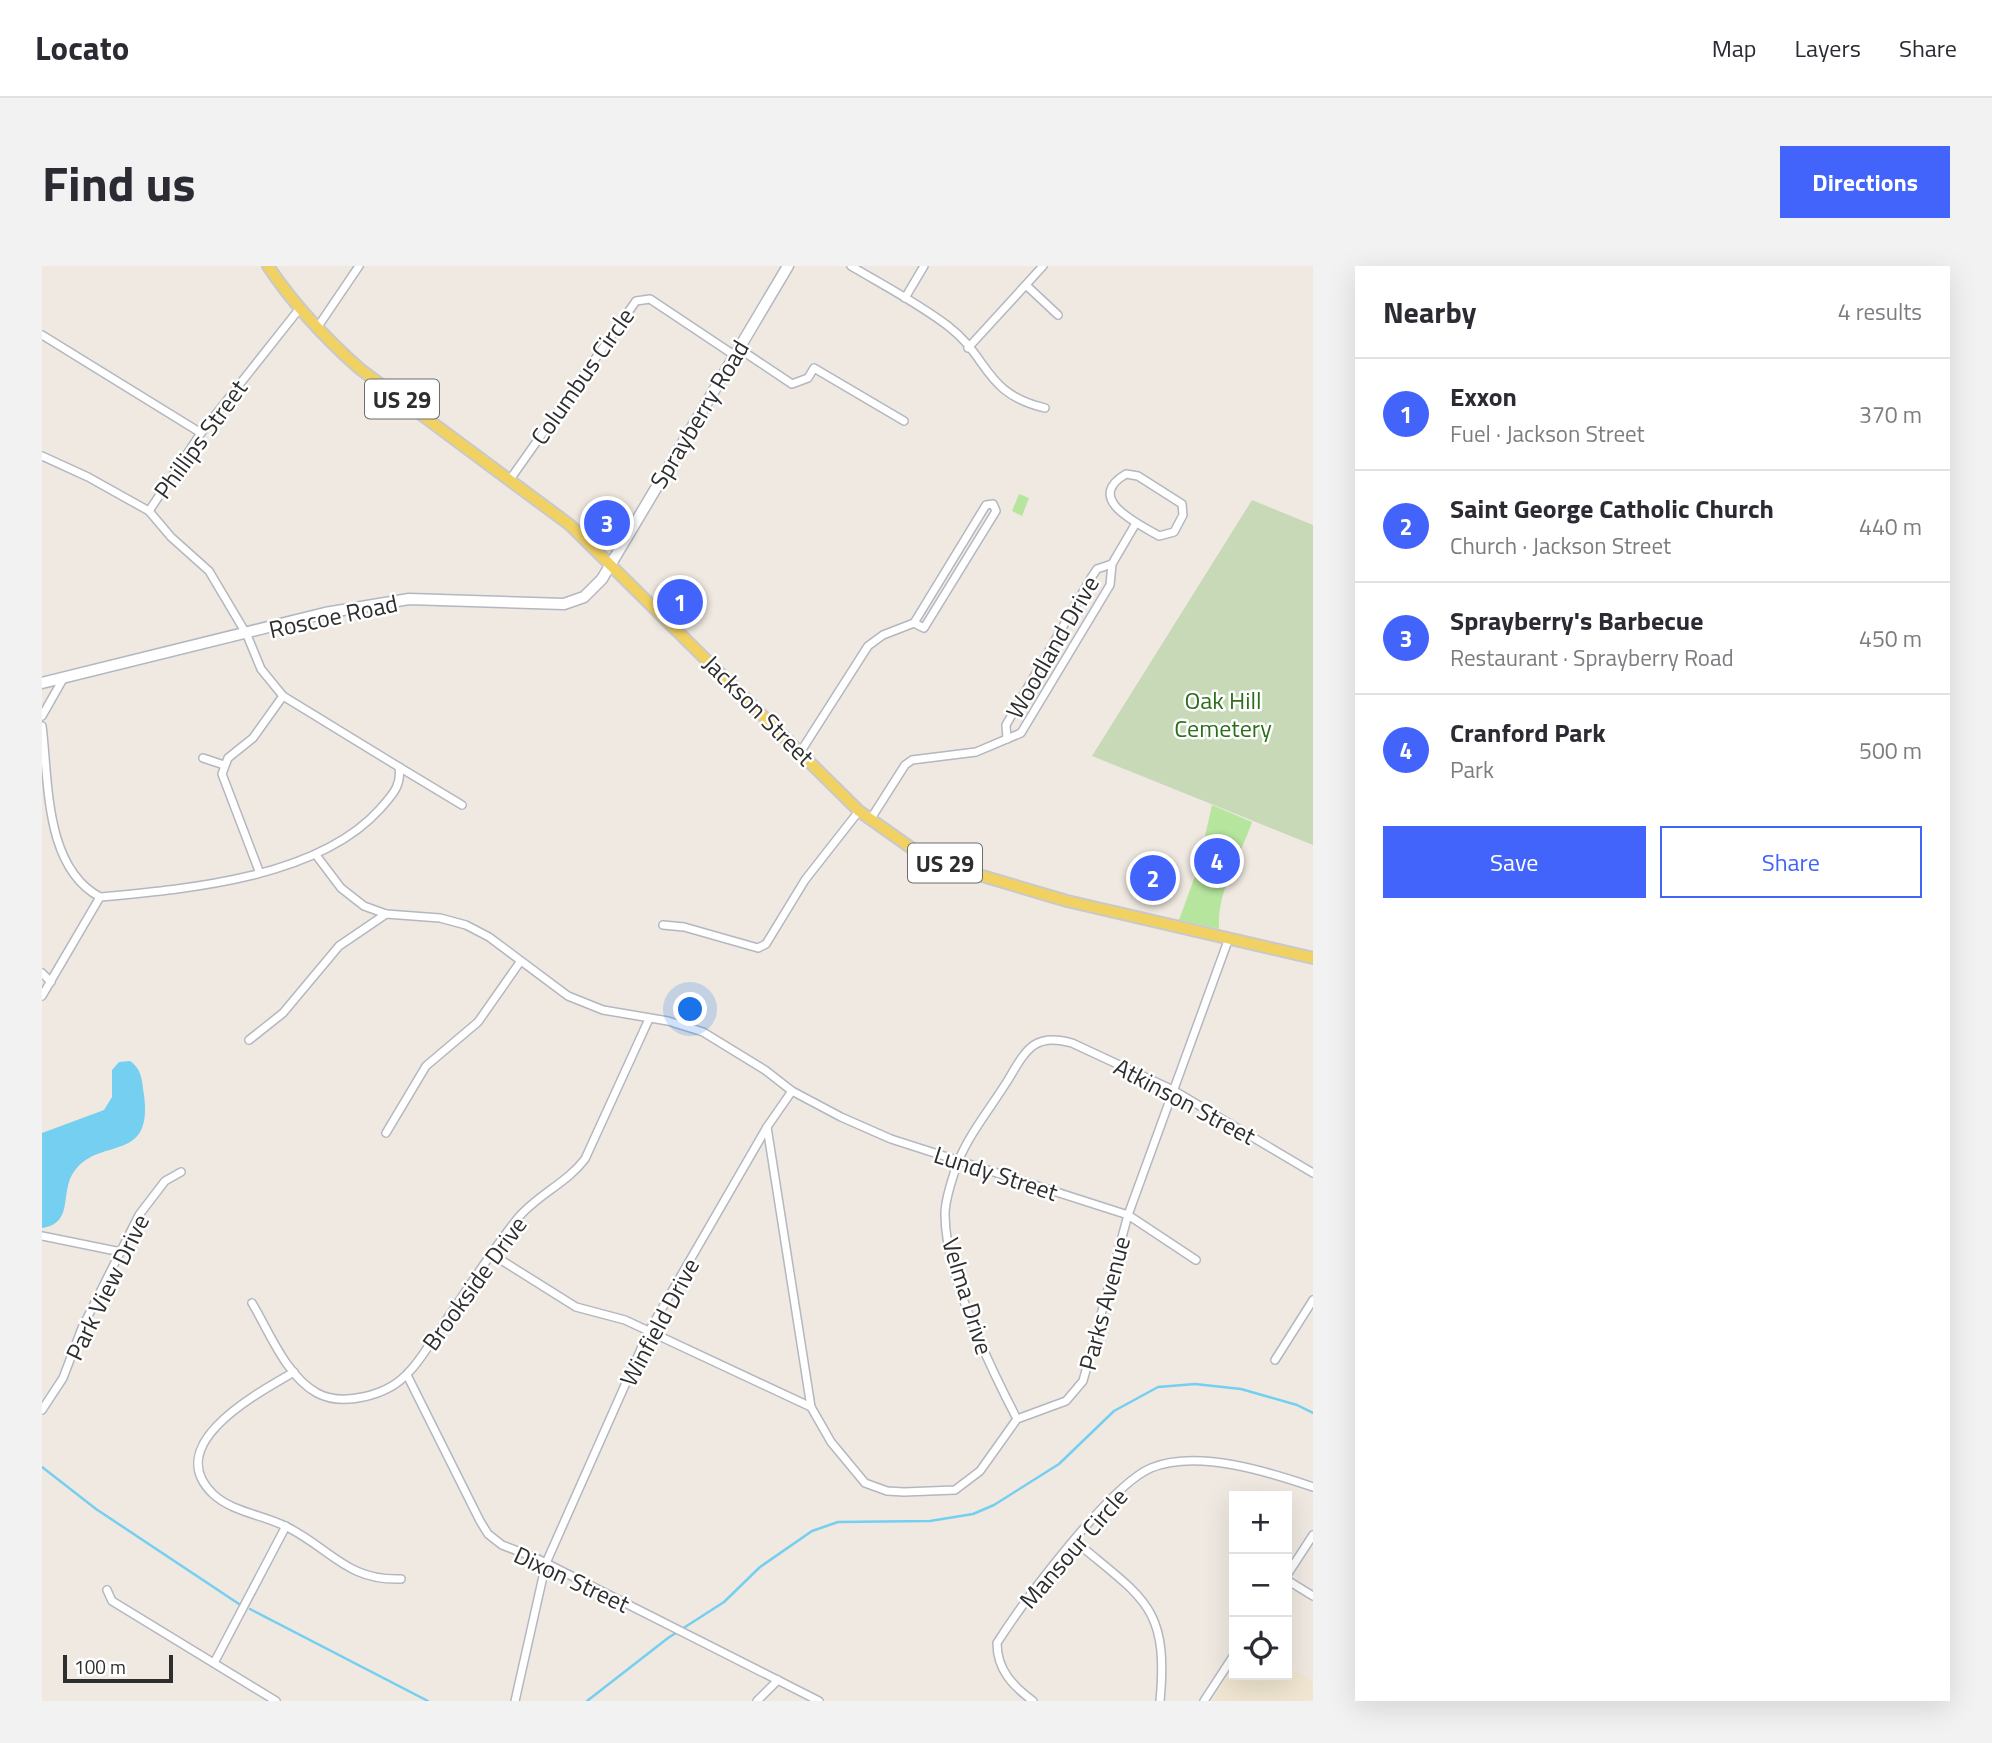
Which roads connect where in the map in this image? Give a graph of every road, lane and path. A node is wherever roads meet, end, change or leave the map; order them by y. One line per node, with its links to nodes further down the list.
1 (268, 266): 9 (main road, Jackson Street / US 29)
2 (359, 266): 11 (street)
3 (788, 266): 14 (main road, Sprayberry Road)
4 (850, 266): 8 (street)
5 (924, 266): 8 (street)
6 (1043, 266): 7 (street)
7 (1027, 286): 10 (street); 13 (street)
8 (905, 298): 13 (street)
9 (300, 308): 11 (main road, Jackson Street / US 29); 17 (street, Phillips Street)
10 (1058, 316)
11 (317, 328): 19 (main road, Jackson Street / US 29)
12 (42, 335): 17 (street)
13 (968, 348): 15 (street)
14 (736, 351): 16 (street, Columbus Circle); 19 (street, Columbus Circle); 22 (main road, Sprayberry Road)
15 (1045, 408)
16 (904, 421)
17 (201, 433): 20 (street, Phillips Street)
18 (42, 456): 20 (street)
19 (511, 478): 22 (main road, Jackson Street / US 29)
20 (149, 511): 25 (street, Phillips Street)
21 (1136, 523): 21 (street); 23 (street, Woodland Drive)
22 (610, 563): 25 (main road, Roscoe Road); 32 (main road, Jackson Street / US 29)
23 (1112, 564): 31 (street, Woodland Drive); 31 (street, Woodland Drive)
24 (915, 622): 24 (street); 32 (street)
25 (247, 635): 26 (main road, Roscoe Road); 28 (street, Phillips Street)
26 (63, 678): 27 (main road, Roscoe Road); 29 (street)
27 (42, 683)
28 (283, 696): 34 (street); 35 (street, Phillips Street)
29 (42, 716)
30 (42, 726): 41 (street)
31 (1007, 739): 38 (street, Woodland Drive)
32 (802, 751): 37 (main road, Jackson Street / US 29)
33 (202, 758): 34 (street)
34 (224, 765): 40 (street)
35 (399, 767): 36 (street, Phillips Street); 39 (street)
36 (462, 805)
37 (859, 811): 38 (main road, Jackson Street / US 29); 43 (street)
38 (870, 820): 44 (main road, Jackson Street / US 29)
39 (316, 855): 40 (street); 42 (street)
40 (259, 871): 41 (street)
41 (100, 897): 48 (street)
42 (386, 914): 46 (street, Lundy Street); 52 (street)
43 (663, 925)
44 (1229, 938): 45 (main road, Jackson Street / US 29); 53 (street, Parks Avenue)
45 (1313, 958)
46 (520, 962): 50 (street, Lundy Street); 56 (street)
47 (42, 973): 48 (street)
48 (51, 982): 49 (street)
49 (42, 996)
50 (649, 1019): 54 (street, Lundy Street); 63 (street, Brookside Drive)
51 (1053, 1039): 53 (street, Atkinson Street); 57 (street, Velma Drive)
52 (249, 1040)
53 (1173, 1090): 59 (street, Atkinson Street); 60 (street, Parks Avenue)
54 (792, 1091): 55 (street, Winfield Drive); 57 (street, Lundy Street)
55 (767, 1127): 67 (street, Winfield Drive); 71 (street)
56 (386, 1133)
57 (958, 1161): 60 (street, Lundy Street); 73 (street, Velma Drive)
58 (181, 1172): 62 (street, Park View Drive)
59 (1313, 1173)
60 (1128, 1215): 64 (street, Lundy Street); 73 (street, Parks Avenue)
61 (42, 1236): 62 (street)
62 (121, 1252): 72 (street, Park View Drive)
63 (493, 1255): 67 (street); 70 (street, Brookside Drive)
64 (1196, 1260)
65 (1313, 1300): 68 (street)
66 (252, 1303): 69 (street, Brookside Drive)
67 (649, 1331): 71 (street); 78 (street, Winfield Drive)
68 (1275, 1360)
69 (293, 1372): 70 (street, Brookside Drive); 75 (street)
70 (407, 1375): 78 (street, Dixon Street)
71 (811, 1408): 73 (street)
72 (42, 1410)
73 (1017, 1419)
74 (1313, 1487): 77 (street, Mansour Circle)
75 (286, 1526): 80 (street); 84 (street)
76 (1313, 1535): 79 (street)
77 (1075, 1541): 91 (street, Mansour Circle); 92 (street)
78 (546, 1563): 86 (street, Dixon Street); 88 (street, Winfield Drive)
79 (1292, 1569)
80 (401, 1578)
81 (1292, 1581): 83 (street)
82 (107, 1590): 84 (street)
83 (1313, 1596)
84 (214, 1663): 87 (street)
85 (1229, 1663): 93 (street)
86 (778, 1680): 89 (street); 90 (street, Dixon Street)
87 (276, 1701)
88 (515, 1701)
89 (757, 1701)
90 (819, 1701)
91 (1033, 1701)
92 (1160, 1701)
93 (1204, 1701)

